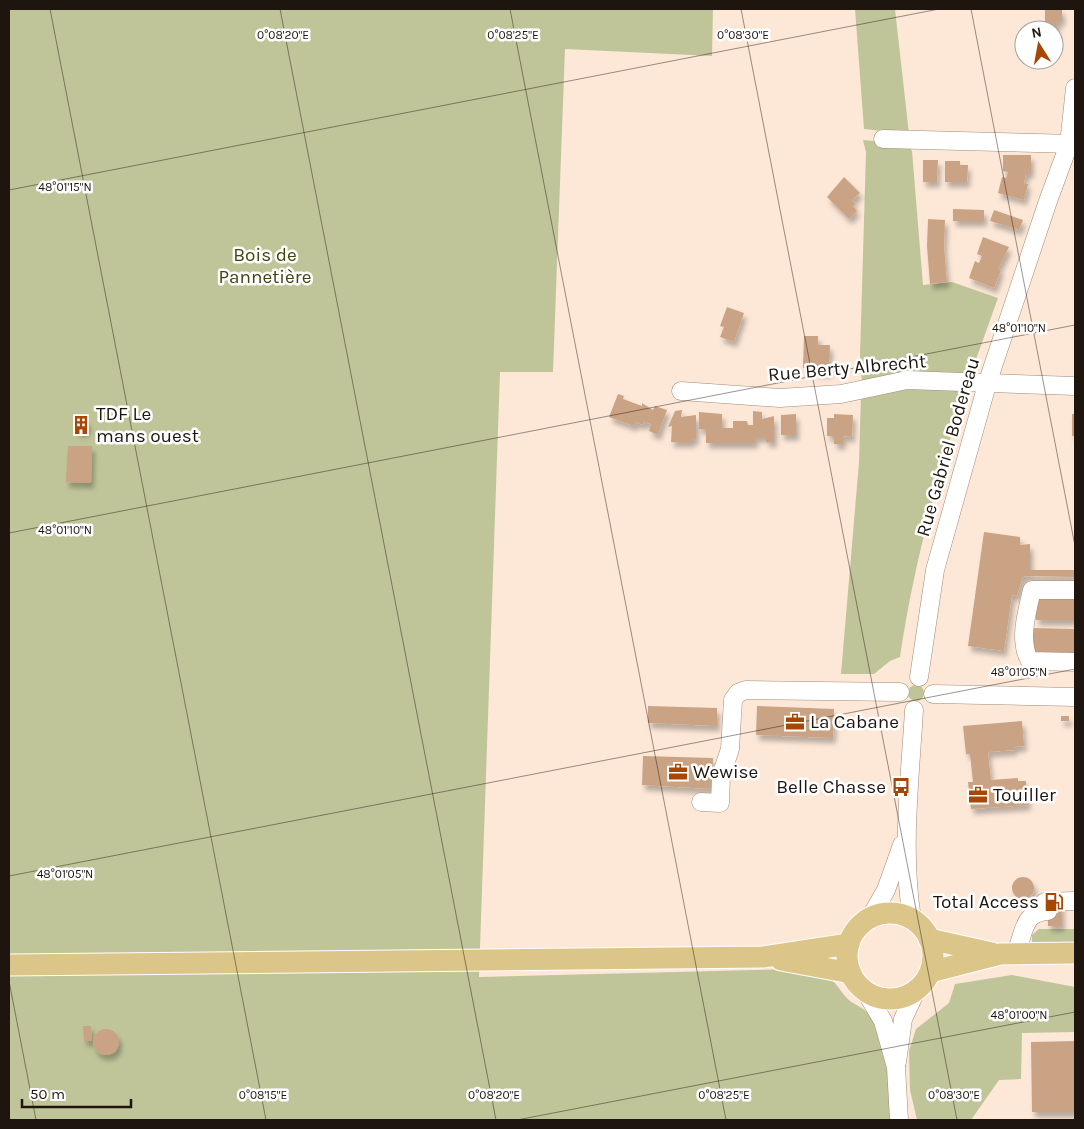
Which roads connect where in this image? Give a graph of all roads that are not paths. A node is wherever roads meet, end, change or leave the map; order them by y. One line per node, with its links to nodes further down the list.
1 (1075, 88): 3 (street, Rue Gabriel Bodereau)
2 (883, 139): 3 (street)
3 (1072, 144): 4 (street, Rue Gabriel Bodereau)
4 (988, 382): 5 (street, Rue Berty Albrecht); 6 (street, Rue Berty Albrecht); 9 (street, Rue Gabriel Bodereau)
5 (1075, 386)
6 (681, 391)
7 (1075, 590): 8 (street)
8 (1075, 662)
9 (919, 677): 10 (street); 11 (street)
10 (900, 692): 13 (street); 14 (street)
11 (933, 694): 12 (street); 13 (street)
12 (1075, 697)
13 (914, 710): 15 (street)
14 (701, 802)
15 (907, 833): 17 (street); 18 (street)
16 (1059, 909): 22 (street)
17 (870, 918): 18 (main road); 20 (main road)
18 (912, 919): 19 (main road)
19 (930, 939): 22 (main road); 25 (main road)
20 (849, 944): 23 (main road); 26 (main road)
21 (1075, 953): 22 (main road)
22 (1007, 954): 25 (main road)
23 (764, 957): 24 (main road); 26 (main road)
24 (9, 965)
25 (930, 972): 27 (main road)
26 (851, 973): 28 (main road)
27 (916, 989): 28 (main road); 29 (street)
28 (864, 990): 29 (street)
29 (896, 1067): 30 (street)
30 (899, 1120)

